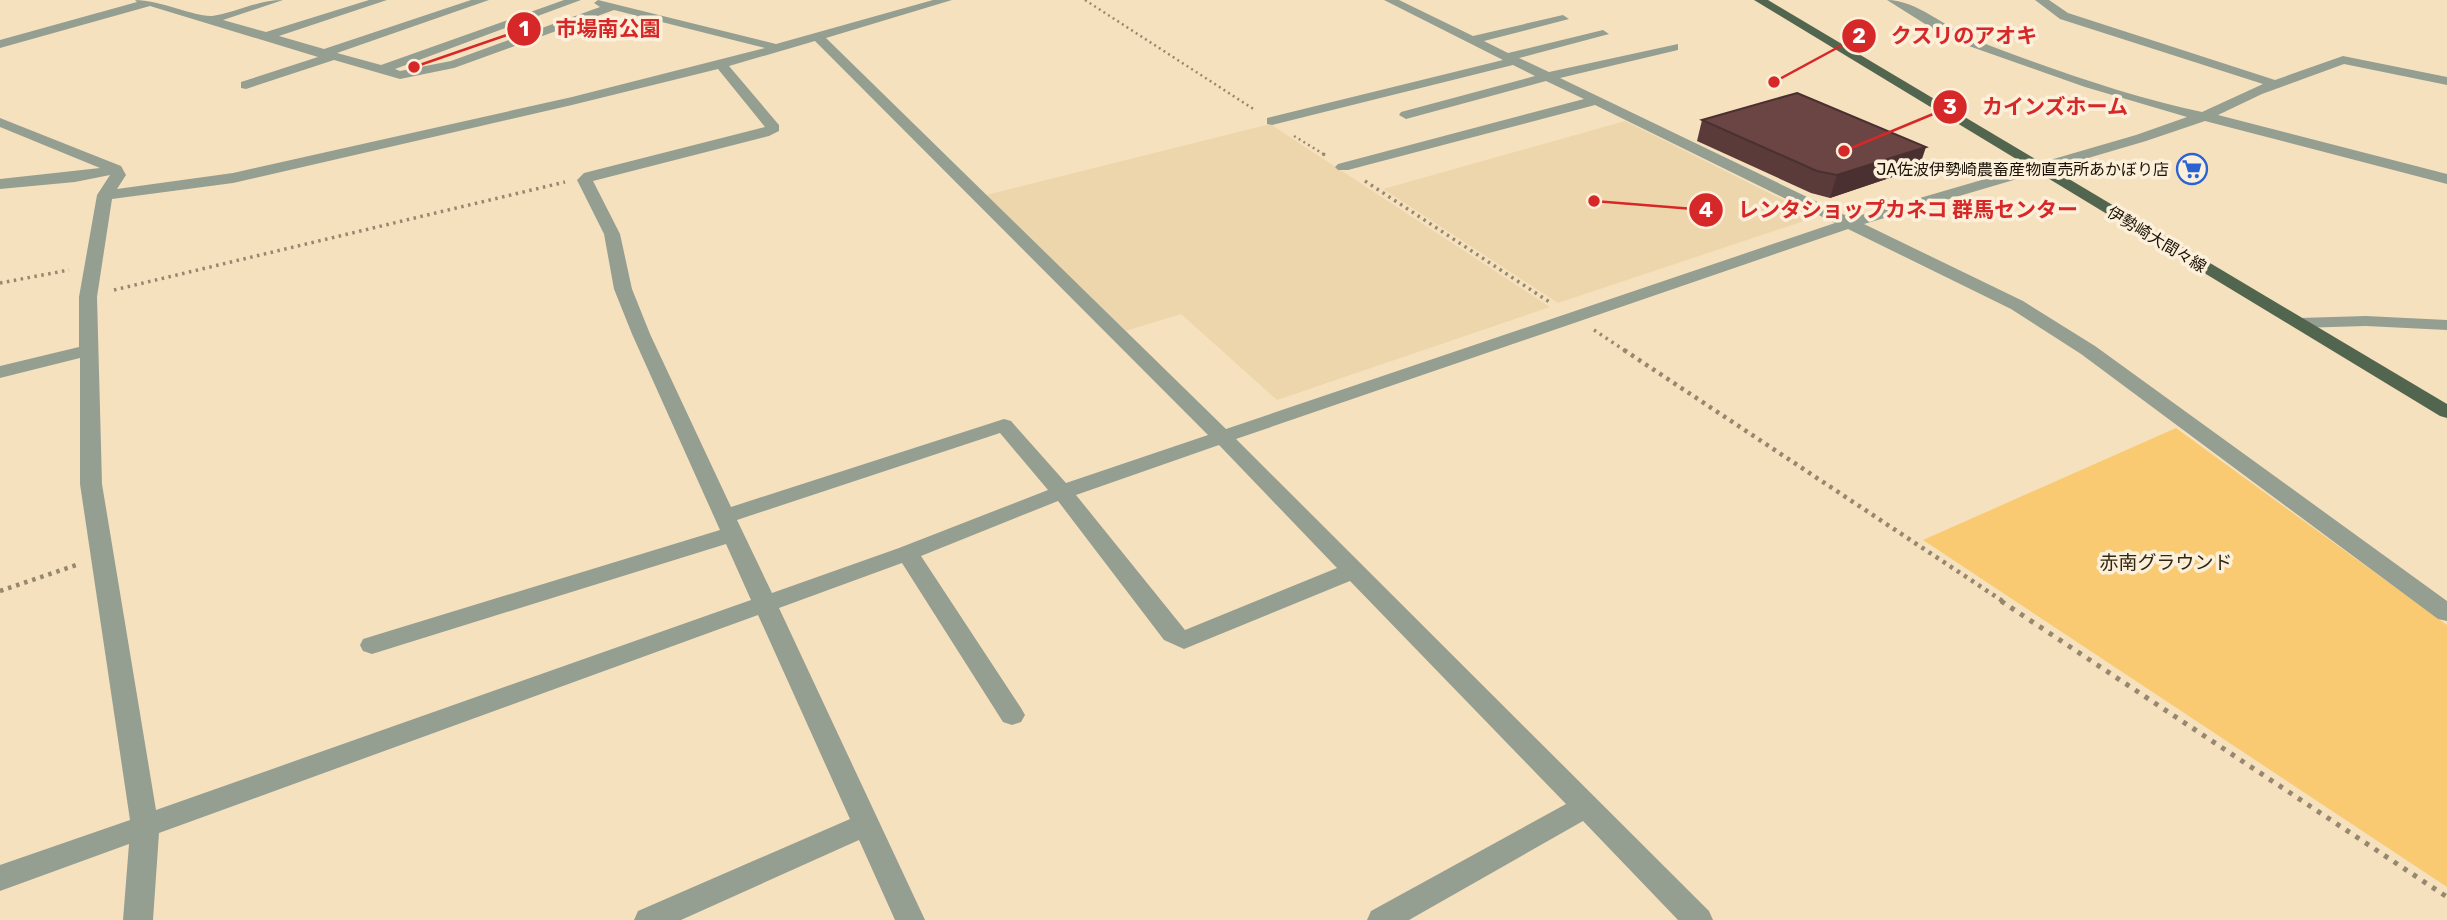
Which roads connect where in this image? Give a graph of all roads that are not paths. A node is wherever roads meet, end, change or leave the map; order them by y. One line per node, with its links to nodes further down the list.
1 (277, 0): 14 (street)
2 (381, 0): 16 (street)
3 (483, 0): 22 (street)
4 (576, 0): 25 (street)
5 (588, 0): 12 (street)
6 (946, 0): 17 (street)
7 (1390, 0): 18 (street)
8 (1760, 0): 37 (main road, 伊勢崎大間々線)
9 (1893, 0): 32 (street)
10 (2041, 0): 29 (street)
11 (146, 1): 14 (street); 19 (street)
12 (613, 6): 21 (street); 25 (street)
13 (1563, 19): 18 (street)
14 (210, 20): 16 (street)
15 (1603, 34): 23 (street)
16 (264, 37): 22 (street)
17 (818, 37): 21 (street); 49 (street)
18 (1471, 40): 23 (street)
19 (0, 44)
20 (1674, 47): 26 (street)
21 (774, 49): 24 (street)
22 (325, 55): 25 (street); 28 (street)
23 (1510, 59): 26 (street); 33 (street)
24 (720, 64): 40 (street); 51 (street)
25 (379, 70)
26 (1546, 77): 30 (street); 31 (street)
27 (2447, 81): 29 (street)
28 (246, 85)
29 (2275, 85): 32 (street)
30 (1594, 101): 35 (street); 41 (street)
31 (1406, 115)
32 (2204, 116): 37 (street); 38 (street)
33 (1272, 121)
34 (0, 122): 36 (street)
35 (1343, 167)
36 (116, 169): 39 (street); 40 (street)
37 (2040, 169): 41 (street); 42 (main road, 伊勢崎大間々線)
38 (2447, 179)
39 (0, 184)
40 (105, 195): 46 (street)
41 (1847, 223): 49 (street); 55 (street)
42 (2299, 323): 43 (street); 48 (main road, 伊勢崎大間々線)
43 (2405, 323): 44 (street); 45 (street)
44 (2447, 325)
45 (2447, 339)
46 (89, 350): 47 (street); 60 (street)
47 (0, 372)
48 (2447, 412)
49 (1221, 436): 50 (street); 53 (street)
50 (1062, 492): 51 (street); 52 (street); 53 (street)
51 (729, 525): 54 (street); 56 (street)
52 (907, 553): 54 (street); 57 (street)
53 (1354, 570): 58 (street)
54 (764, 602): 59 (street); 60 (street)
55 (2447, 613)
56 (372, 645)
57 (1012, 715)
58 (1586, 806): 65 (street); 66 (street)
59 (865, 825): 63 (street); 64 (street)
60 (145, 827): 61 (street); 62 (street)
61 (0, 878)
62 (138, 920)
63 (649, 920)
64 (910, 920)
65 (1381, 920)
66 (1698, 920)

